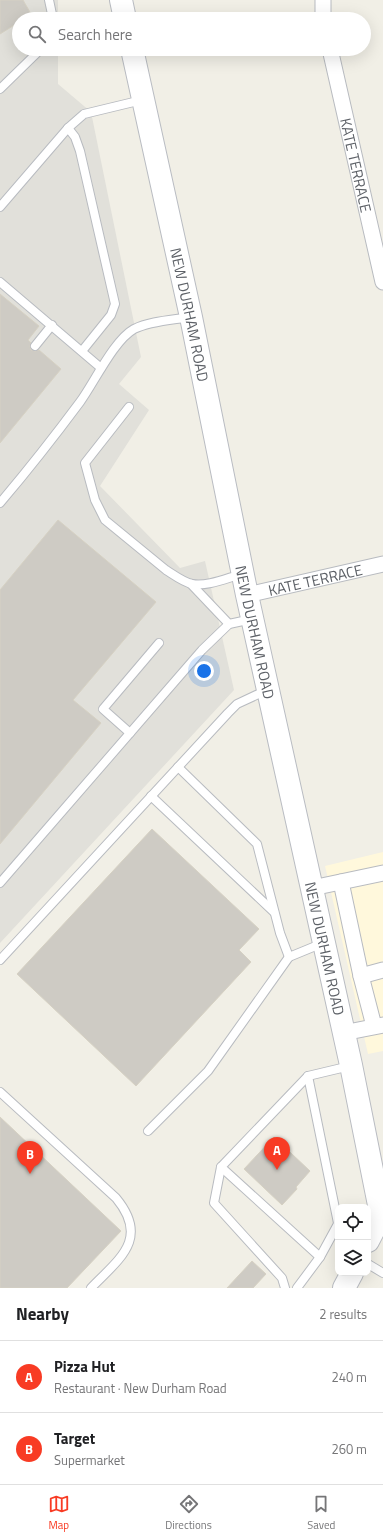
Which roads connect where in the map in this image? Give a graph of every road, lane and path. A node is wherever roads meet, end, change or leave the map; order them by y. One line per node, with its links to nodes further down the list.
1 (50, 0): 4 (lane)
2 (121, 0): 5 (main road)
3 (323, 0): 6 (street)
4 (52, 12)
5 (124, 12)
6 (323, 12)
7 (34, 56): 10 (lane)
8 (134, 56): 11 (main road, NEW DURHAM ROAD)
9 (332, 56): 15 (street, KATE TERRACE)
10 (0, 89)
11 (143, 100): 12 (lane); 16 (main road, NEW DURHAM ROAD)
12 (68, 128): 13 (lane); 19 (lane)
13 (0, 207)
14 (0, 282): 17 (lane)
15 (383, 282)
16 (191, 317): 20 (lane); 25 (main road, NEW DURHAM ROAD)
17 (52, 325): 18 (lane); 19 (lane)
18 (35, 346)
19 (82, 351): 20 (lane)
20 (101, 368): 22 (lane)
21 (129, 407): 24 (lane)
22 (0, 503)
23 (383, 564): 25 (street, KATE TERRACE)
24 (191, 584): 25 (lane); 27 (lane)
25 (245, 584): 26 (main road, NEW DURHAM ROAD)
26 (252, 619): 27 (lane); 29 (main road, NEW DURHAM ROAD)
27 (230, 624): 30 (lane)
28 (159, 643): 30 (lane)
29 (268, 690): 31 (lane); 36 (main road, NEW DURHAM ROAD)
30 (130, 733): 35 (lane)
31 (178, 767): 32 (lane); 37 (lane)
32 (151, 796): 37 (lane); 40 (lane)
33 (383, 873): 34 (street)
34 (340, 882): 36 (street); 42 (street)
35 (0, 883)
36 (312, 888): 38 (main road, NEW DURHAM ROAD)
37 (275, 913): 39 (lane)
38 (324, 943): 39 (lane); 44 (main road, NEW DURHAM ROAD)
39 (289, 957): 49 (lane)
40 (0, 960)
41 (383, 970): 42 (street)
42 (362, 976): 43 (street)
43 (379, 1026): 44 (street)
44 (344, 1032): 45 (main road, NEW DURHAM ROAD)
45 (351, 1065): 46 (lane); 48 (main road, NEW DURHAM ROAD)
46 (308, 1076): 51 (lane); 52 (lane)
47 (0, 1092): 60 (lane)
48 (363, 1122): 50 (main road); 53 (main road, NEW DURHAM ROAD)
49 (148, 1131)
50 (383, 1140)
51 (221, 1167): 56 (lane); 61 (lane)
52 (335, 1209)
53 (382, 1214): 55 (main road)
54 (335, 1230): 56 (lane)
55 (369, 1240)
56 (320, 1257): 62 (lane)
57 (371, 1266): 58 (lane)
58 (383, 1273)
59 (350, 1276): 63 (main road)
60 (91, 1288)
61 (285, 1288)
62 (297, 1288)
63 (344, 1288)

